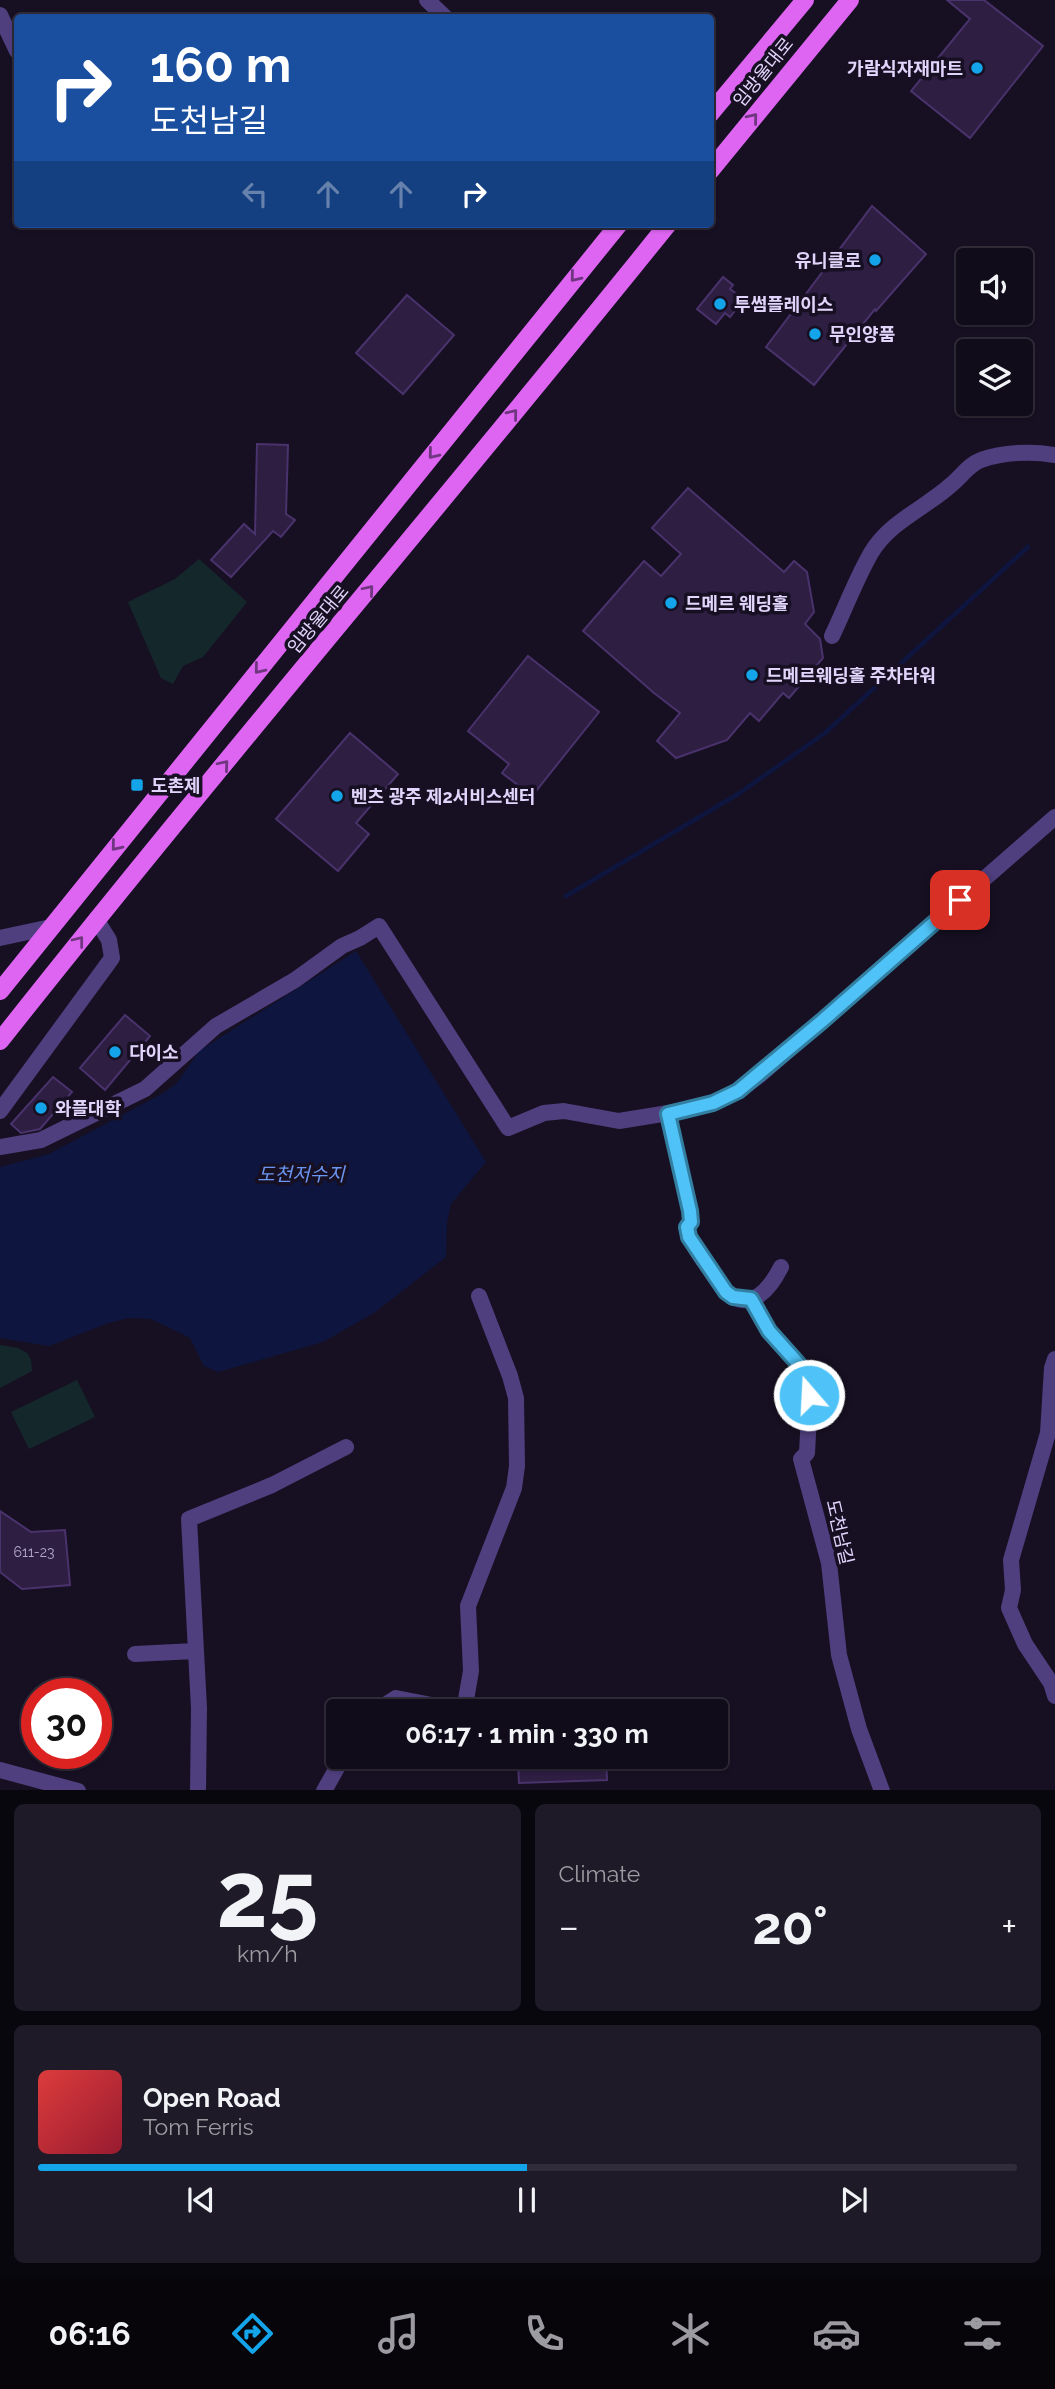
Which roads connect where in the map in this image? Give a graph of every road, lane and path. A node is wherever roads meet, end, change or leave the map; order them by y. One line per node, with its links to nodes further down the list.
1 (427, 0): 4 (street)
2 (805, 0): 7 (main road, 임방울대로)
3 (850, 0): 8 (main road, 임방울대로, one-way to 3)
4 (442, 14)
5 (0, 15): 6 (street)
6 (14, 45)
7 (714, 109)
8 (714, 166)
9 (616, 228): 15 (main road, 임방울대로, one-way to 15)
10 (665, 228): 14 (main road, 임방울대로, one-way to 10)
11 (1055, 455): 12 (street)
12 (832, 636)
13 (1055, 817): 20 (street)
14 (96, 919): 18 (main road, 임방울대로, one-way to 14); 19 (street)
15 (51, 927): 16 (street); 17 (main road, 임방울대로)
16 (0, 938)
17 (0, 991)
18 (0, 1041)
19 (0, 1111)
20 (668, 1114): 21 (street); 24 (street)
21 (0, 1147)
22 (781, 1268): 24 (street)
23 (479, 1296): 30 (street)
24 (751, 1299): 36 (street, 도천남길)
25 (1055, 1359): 29 (street)
26 (346, 1447): 27 (street)
27 (195, 1651): 28 (street); 34 (street)
28 (135, 1654)
29 (1055, 1696)
30 (468, 1699)
31 (336, 1769): 35 (street)
32 (0, 1770): 33 (street)
33 (78, 1790)
34 (198, 1790)
35 (324, 1790)
36 (882, 1790)

